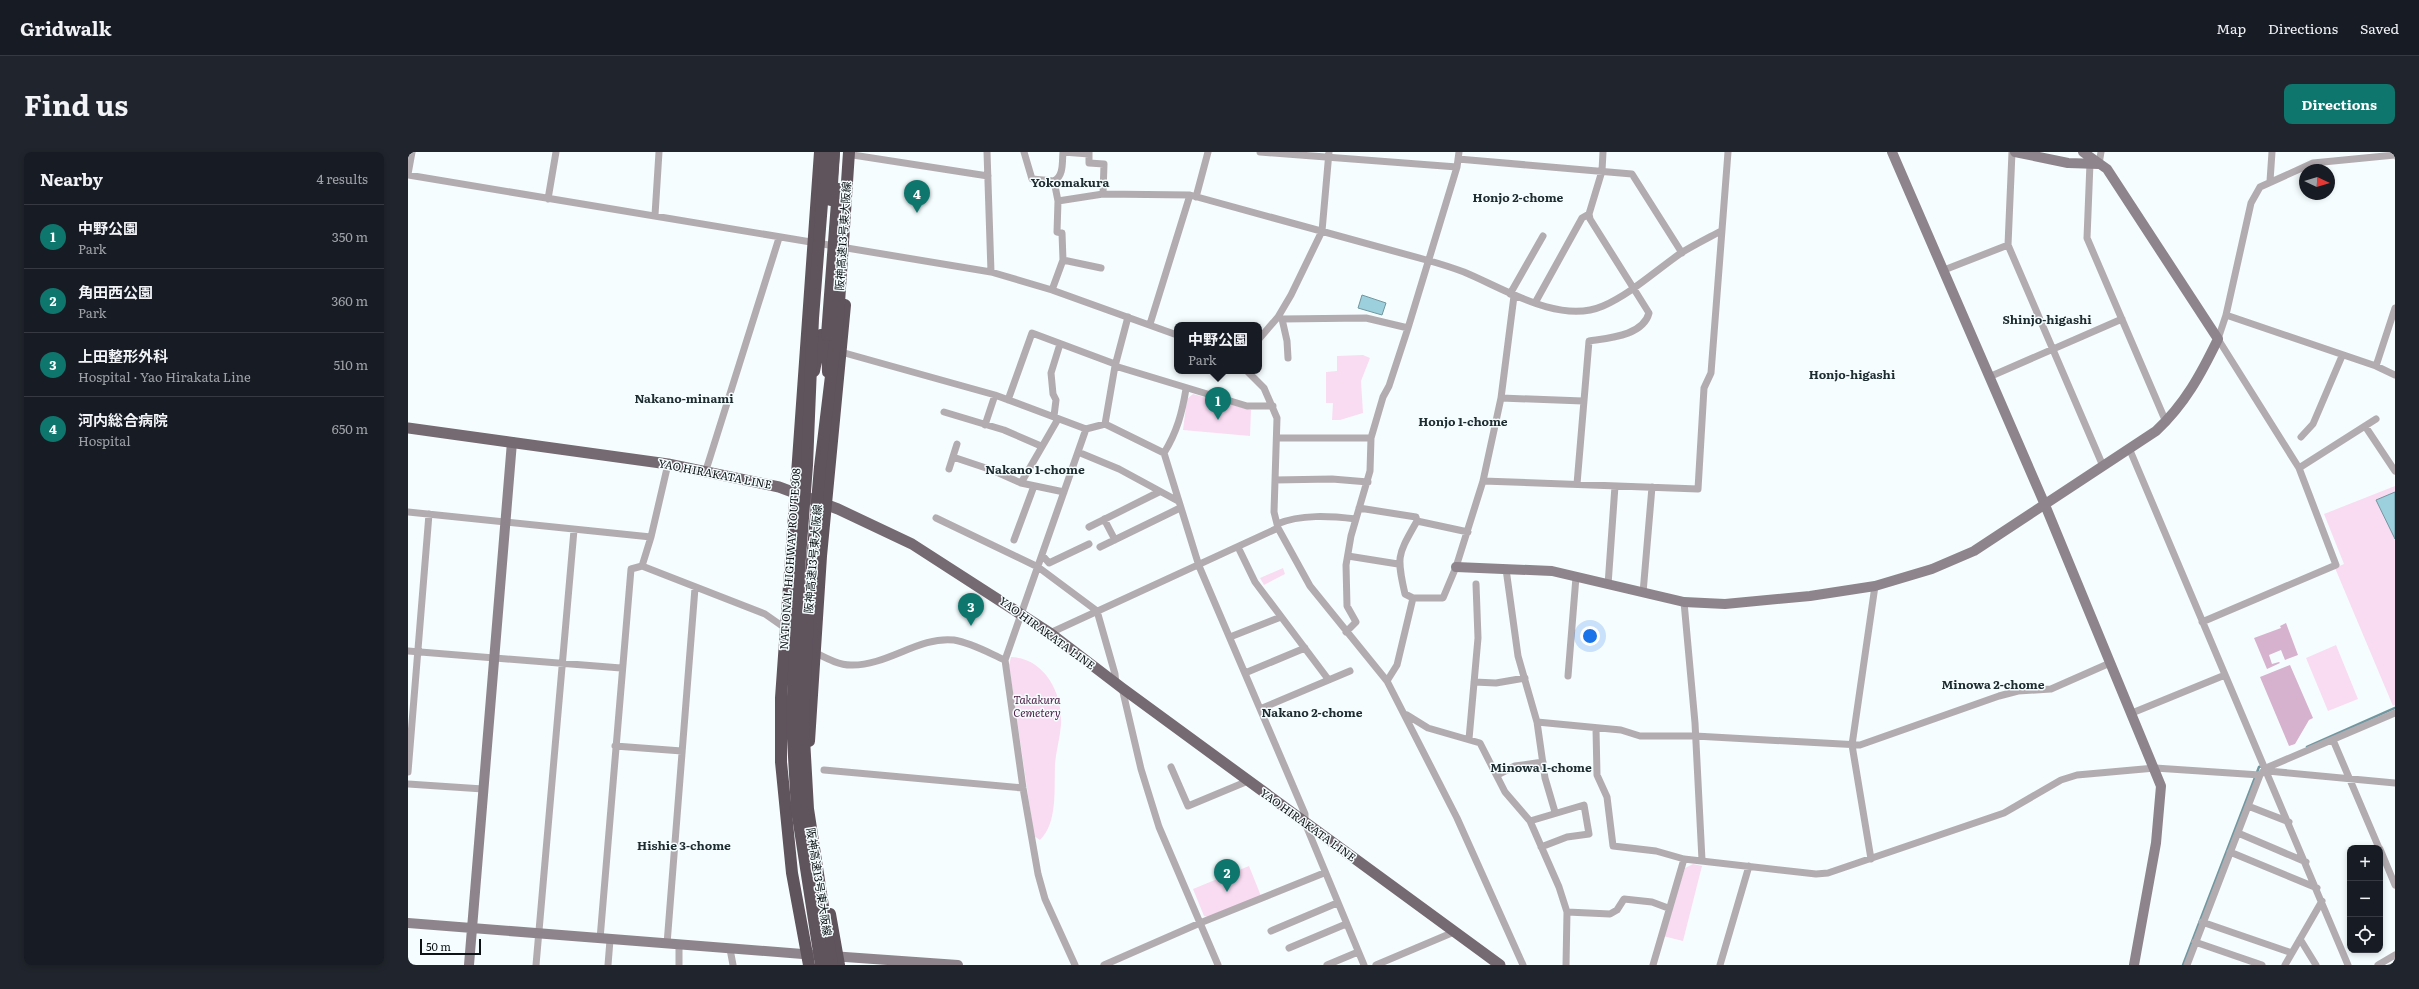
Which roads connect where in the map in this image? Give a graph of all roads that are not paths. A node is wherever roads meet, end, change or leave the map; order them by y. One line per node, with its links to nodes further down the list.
1 (412, 152): 27 (street)
2 (556, 152): 33 (street)
3 (660, 152): 36 (street)
4 (820, 152): 41 (highway, NATIONAL HIGHWAY ROUTE 308)
5 (826, 152): 255 (highway, 阪神高速13号東大阪線, bridge)
6 (834, 152): 62 (highway, bridge)
7 (987, 152): 28 (street)
8 (1024, 152): 29 (street)
9 (1208, 152): 32 (street)
10 (1260, 152): 21 (street)
11 (1603, 152): 26 (street)
12 (1728, 152): 38 (street)
13 (1892, 152): 48 (street)
14 (2013, 152): 24 (street); 42 (street)
15 (2083, 152): 24 (street)
16 (2095, 152): 24 (street)
17 (2101, 152): 24 (street)
18 (2272, 152): 30 (street)
19 (849, 153): 28 (street); 43 (highway); 62 (highway, bridge); 249 (highway, 阪神高速13号東大阪線, bridge)
20 (1089, 153): 29 (street); 31 (street)
21 (1328, 155): 25 (street); 37 (street)
22 (2395, 155): 30 (street)
23 (1459, 156): 25 (street); 26 (street)
24 (2094, 163): 58 (street); 64 (street)
25 (1457, 168): 46 (street)
26 (1602, 172): 35 (street); 44 (street)
27 (408, 175): 33 (street)
28 (988, 176): 49 (street)
29 (1054, 181): 34 (street)
30 (2270, 181): 55 (street)
31 (1103, 194): 32 (street); 34 (street)
32 (1193, 196): 37 (street); 59 (street)
33 (548, 198): 36 (street)
34 (1058, 202): 45 (street)
35 (1589, 214): 50 (street); 53 (street)
36 (655, 215): 40 (street)
37 (1322, 231): 46 (street); 57 (street)
38 (1721, 231): 44 (street); 115 (street)
39 (1543, 236): 52 (street)
40 (779, 238): 41 (street); 106 (street)
41 (812, 243): 43 (street); 98 (highway, NATIONAL HIGHWAY ROUTE 308)
42 (2008, 245): 48 (street); 66 (street)
43 (848, 249): 49 (street); 67 (highway)
44 (1682, 253): 50 (street)
45 (1063, 260): 47 (street); 51 (street)
46 (1430, 261): 52 (street); 60 (street)
47 (1101, 268)
48 (1944, 270): 74 (street)
49 (991, 272): 51 (street)
50 (1633, 289): 53 (street); 79 (street)
51 (1052, 290): 56 (street)
52 (1512, 295): 53 (street); 77 (street)
53 (1535, 303)
54 (2395, 308): 71 (street)
55 (2226, 315): 64 (street); 68 (street)
56 (1128, 317): 59 (street); 70 (street)
57 (1280, 318): 60 (street); 63 (street); 69 (street)
58 (2122, 319): 66 (street); 84 (street)
59 (1150, 324): 61 (street)
60 (1408, 328): 93 (street)
61 (1174, 334)
62 (824, 335): 91 (highway); 98 (highway)
63 (1262, 336)
64 (2218, 339): 84 (street); 104 (street)
65 (1060, 344): 70 (street); 78 (street); 82 (street)
66 (2052, 348): 74 (street); 103 (street)
67 (842, 352): 76 (street); 91 (highway)
68 (2342, 356): 71 (street); 90 (street)
69 (1288, 358)
70 (1115, 365): 75 (street); 85 (street)
71 (2376, 366): 73 (street)
72 (1250, 374): 80 (street)
73 (2395, 375)
74 (1989, 377): 121 (street)
75 (1186, 389): 80 (street); 100 (street)
76 (995, 395): 78 (street); 86 (street)
77 (1501, 398): 79 (street); 109 (street)
78 (1008, 400): 82 (street)
79 (1583, 401): 112 (street)
80 (1273, 406): 92 (street)
81 (944, 412): 86 (street)
82 (1056, 418): 89 (street); 96 (street)
83 (2376, 419): 87 (street)
84 (2166, 422): 97 (street)
85 (1105, 424): 89 (street); 100 (street)
86 (985, 425): 96 (street)
87 (2365, 426): 104 (street); 107 (street)
88 (408, 428): 94 (main road, YAO HIRAKATA LINE)
89 (1086, 429): 99 (street)
90 (2301, 437)
91 (831, 438): 119 (highway)
92 (1278, 438): 93 (street); 108 (street)
93 (1371, 438): 110 (street)
94 (512, 442): 102 (main road, YAO HIRAKATA LINE); 128 (street)
95 (957, 444): 101 (street)
96 (1041, 446): 111 (street)
97 (2129, 448): 103 (street); 159 (street)
98 (798, 450): 118 (highway, NATIONAL HIGHWAY ROUTE 308)
99 (1078, 452): 116 (street); 117 (street)
100 (1164, 453): 120 (street)
101 (953, 457): 105 (street); 111 (street)
102 (668, 464): 106 (main road, YAO HIRAKATA LINE); 134 (street)
103 (2103, 466): 121 (street)
104 (2299, 468): 159 (street)
105 (949, 469)
106 (706, 470): 118 (main road, YAO HIRAKATA LINE)
107 (2395, 471)
108 (1275, 480): 110 (street); 130 (street)
109 (1483, 481): 112 (street); 133 (street)
110 (1368, 482): 122 (street)
111 (1020, 483): 113 (street)
112 (1577, 484): 114 (street)
113 (1034, 486): 116 (street); 135 (street)
114 (1615, 486): 115 (street); 150 (street)
115 (1652, 488): 153 (street)
116 (1064, 492): 140 (street)
117 (1159, 492): 120 (street); 126 (street)
118 (795, 493): 119 (main road, YAO HIRAKATA LINE); 160 (highway, NATIONAL HIGHWAY ROUTE 308)
119 (826, 504): 157 (main road, YAO HIRAKATA LINE); 167 (highway)
120 (1179, 504): 136 (street); 144 (street)
121 (2045, 505): 151 (street); 171 (street)
122 (1359, 508): 127 (street); 129 (street)
123 (408, 512): 124 (street)
124 (429, 514): 128 (street); 166 (street)
125 (936, 518): 145 (street)
126 (1104, 519): 131 (street); 136 (street)
127 (1356, 519): 130 (street); 141 (street)
128 (505, 520): 132 (street); 168 (street)
129 (1417, 521): 133 (street); 142 (street)
130 (1277, 526): 139 (street); 161 (street)
131 (1089, 527)
132 (574, 530): 134 (street); 170 (street)
133 (1468, 532): 146 (street)
134 (651, 537): 143 (street)
135 (1014, 540)
136 (1115, 540): 138 (street)
137 (1089, 544): 140 (street)
138 (1100, 547)
139 (1238, 547): 144 (street); 158 (street)
140 (1042, 555): 145 (street)
141 (1348, 556): 142 (street); 161 (street)
142 (1398, 564): 154 (street)
143 (642, 566): 152 (street); 172 (street)
144 (1199, 566): 156 (street); 163 (street)
145 (1038, 567): 156 (street); 157 (street)
146 (1456, 567): 147 (street); 154 (street)
147 (1506, 569): 148 (street); 177 (street)
148 (1576, 577): 150 (street); 176 (street)
149 (1476, 584): 180 (street)
150 (1608, 585): 153 (street)
151 (1875, 586): 155 (street); 191 (street)
152 (695, 588): 160 (street); 193 (street)
153 (1644, 593): 155 (street)
154 (1413, 598): 179 (street)
155 (1684, 602): 188 (street)
156 (1097, 611): 162 (street); 181 (street)
157 (1023, 614): 162 (main road, YAO HIRAKATA LINE); 169 (street)
158 (1281, 616): 163 (street); 164 (street)
159 (2202, 622): 175 (street)
160 (785, 628): 248 (highway, NATIONAL HIGHWAY ROUTE 308)
161 (1346, 632): 179 (street)
162 (1050, 633): 181 (main road, YAO HIRAKATA LINE)
163 (1230, 637): 174 (street)
164 (1305, 648): 174 (street); 178 (street)
165 (408, 651): 166 (street)
166 (418, 652): 168 (street); 199 (street)
167 (814, 652): 169 (street); 249 (highway)
168 (494, 659): 170 (street); 207 (street)
169 (1005, 660): 206 (street)
170 (562, 663): 172 (street); 237 (street)
171 (2110, 663): 184 (street); 191 (street)
172 (621, 668): 192 (street)
173 (1350, 671): 178 (street)
174 (1245, 673): 182 (street)
175 (2225, 674): 184 (street); 197 (street)
176 (1568, 676)
177 (1525, 678): 180 (street); 186 (street)
178 (1328, 679): 182 (street)
179 (1387, 681): 185 (street)
180 (1474, 682): 189 (street)
181 (1119, 686): 203 (main road, YAO HIRAKATA LINE); 232 (street)
182 (1260, 709): 212 (street)
183 (2395, 713): 190 (street)
184 (2132, 714): 196 (street)
185 (1406, 715): 189 (street); 264 (street)
186 (1537, 722): 187 (street); 194 (street)
187 (1596, 729): 188 (street); 218 (street)
188 (1695, 736): 191 (street); 220 (street)
189 (1469, 739): 200 (street)
190 (2333, 740): 197 (street); 202 (street)
191 (1852, 745): 219 (street)
192 (615, 746): 193 (street); 238 (street)
193 (682, 751): 241 (street)
194 (1543, 762): 200 (street); 209 (street)
195 (1171, 767): 203 (street)
196 (2154, 768): 201 (street); 219 (street); 268 (street)
197 (2266, 769): 201 (street); 202 (street); 211 (street)
198 (824, 770): 206 (street)
199 (408, 772)
200 (1497, 775): 210 (street)
201 (2260, 775): 208 (street)
202 (2350, 778): 204 (street); 214 (street)
203 (1248, 781): 212 (main road, YAO HIRAKATA LINE)
204 (2395, 783)
205 (408, 784): 207 (street)
206 (1023, 788): 257 (street)
207 (483, 789): 234 (street)
208 (2248, 806): 211 (street); 213 (street)
209 (1555, 812): 210 (street); 215 (street)
210 (1530, 821): 215 (street)
211 (2289, 822): 221 (street)
212 (1305, 823): 223 (street); 236 (main road, YAO HIRAKATA LINE)
213 (2238, 833): 216 (street); 221 (street)
214 (2378, 845)
215 (1541, 847): 229 (street)
216 (2230, 852): 225 (street); 230 (street)
217 (2383, 856): 224 (street)
218 (1684, 859): 220 (street); 228 (street)
219 (1871, 859): 222 (street)
220 (1702, 860): 222 (street)
221 (2306, 862): 225 (street)
222 (1749, 866): 267 (street)
223 (1324, 873): 227 (street); 232 (street)
224 (2395, 885)
225 (2317, 888): 226 (street)
226 (2322, 901): 239 (street); 273 (street)
227 (1337, 903): 233 (street); 235 (street)
228 (1668, 908): 229 (street); 266 (street)
229 (1567, 912): 265 (street)
230 (2202, 922): 240 (street); 246 (street)
231 (408, 923): 234 (street)
232 (1200, 923): 258 (street); 259 (street)
233 (1346, 924): 243 (street); 245 (street)
234 (472, 928): 237 (street); 250 (street)
235 (1271, 931)
236 (1454, 932): 262 (street); 263 (main road, YAO HIRAKATA LINE)
237 (539, 934): 238 (street); 251 (street)
238 (605, 939): 241 (street); 252 (street)
239 (2300, 940): 246 (street); 272 (street)
240 (2195, 942): 269 (street); 270 (street)
241 (666, 944): 242 (street)
242 (679, 946): 244 (street); 253 (street)
243 (1289, 948)
244 (730, 949): 248 (street); 254 (street)
245 (1358, 952): 260 (street); 261 (street)
246 (2292, 953): 271 (street)
247 (2395, 955): 274 (street)
248 (808, 960): 249 (street)
249 (836, 962): 256 (street)
250 (469, 965)
251 (536, 965)
252 (608, 965)
253 (679, 965)
254 (732, 965)
255 (822, 965)
256 (958, 965)
257 (1075, 965)
258 (1104, 965)
259 (1218, 965)
260 (1327, 965)
261 (1364, 965)
262 (1376, 965)
263 (1500, 965)
264 (1523, 965)
265 (1566, 965)
266 (1653, 965)
267 (1720, 965)
268 (2134, 965)
269 (2187, 965)
270 (2262, 965)
271 (2285, 965)
272 (2316, 965)
273 (2348, 965)
274 (2378, 965)

